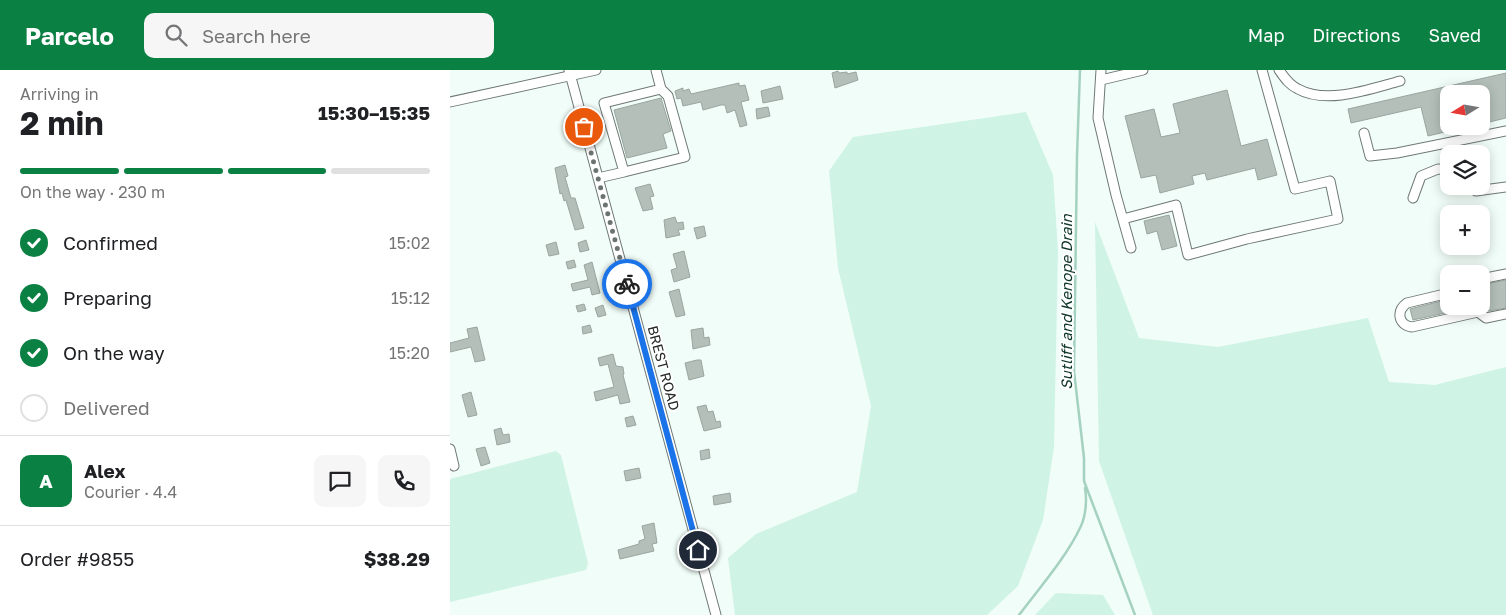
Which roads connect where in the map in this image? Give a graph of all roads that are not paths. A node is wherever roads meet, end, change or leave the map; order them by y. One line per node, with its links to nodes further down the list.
1 (596, 70): 7 (street)
2 (656, 70): 10 (street)
3 (1101, 70): 8 (street)
4 (1143, 70): 8 (street)
5 (1262, 70): 20 (street)
6 (1279, 70): 9 (street)
7 (570, 73): 11 (street); 16 (street, BREST ROAD)
8 (1101, 80): 20 (street)
9 (1400, 80)
10 (661, 89): 15 (street); 15 (street)
11 (450, 102)
12 (1506, 132): 13 (street)
13 (1364, 134)
14 (1440, 169): 19 (street)
15 (624, 172): 16 (street)
16 (598, 178): 30 (street, BREST ROAD)
17 (1506, 187): 18 (street)
18 (1490, 189)
19 (1414, 198)
20 (1123, 219): 21 (street)
21 (1131, 248)
22 (1506, 274): 23 (street)
23 (1490, 277)
24 (1440, 295): 26 (street)
25 (1506, 314): 27 (street)
26 (1455, 315)
27 (1483, 315)
28 (450, 449): 29 (street)
29 (454, 466)
30 (716, 615)

